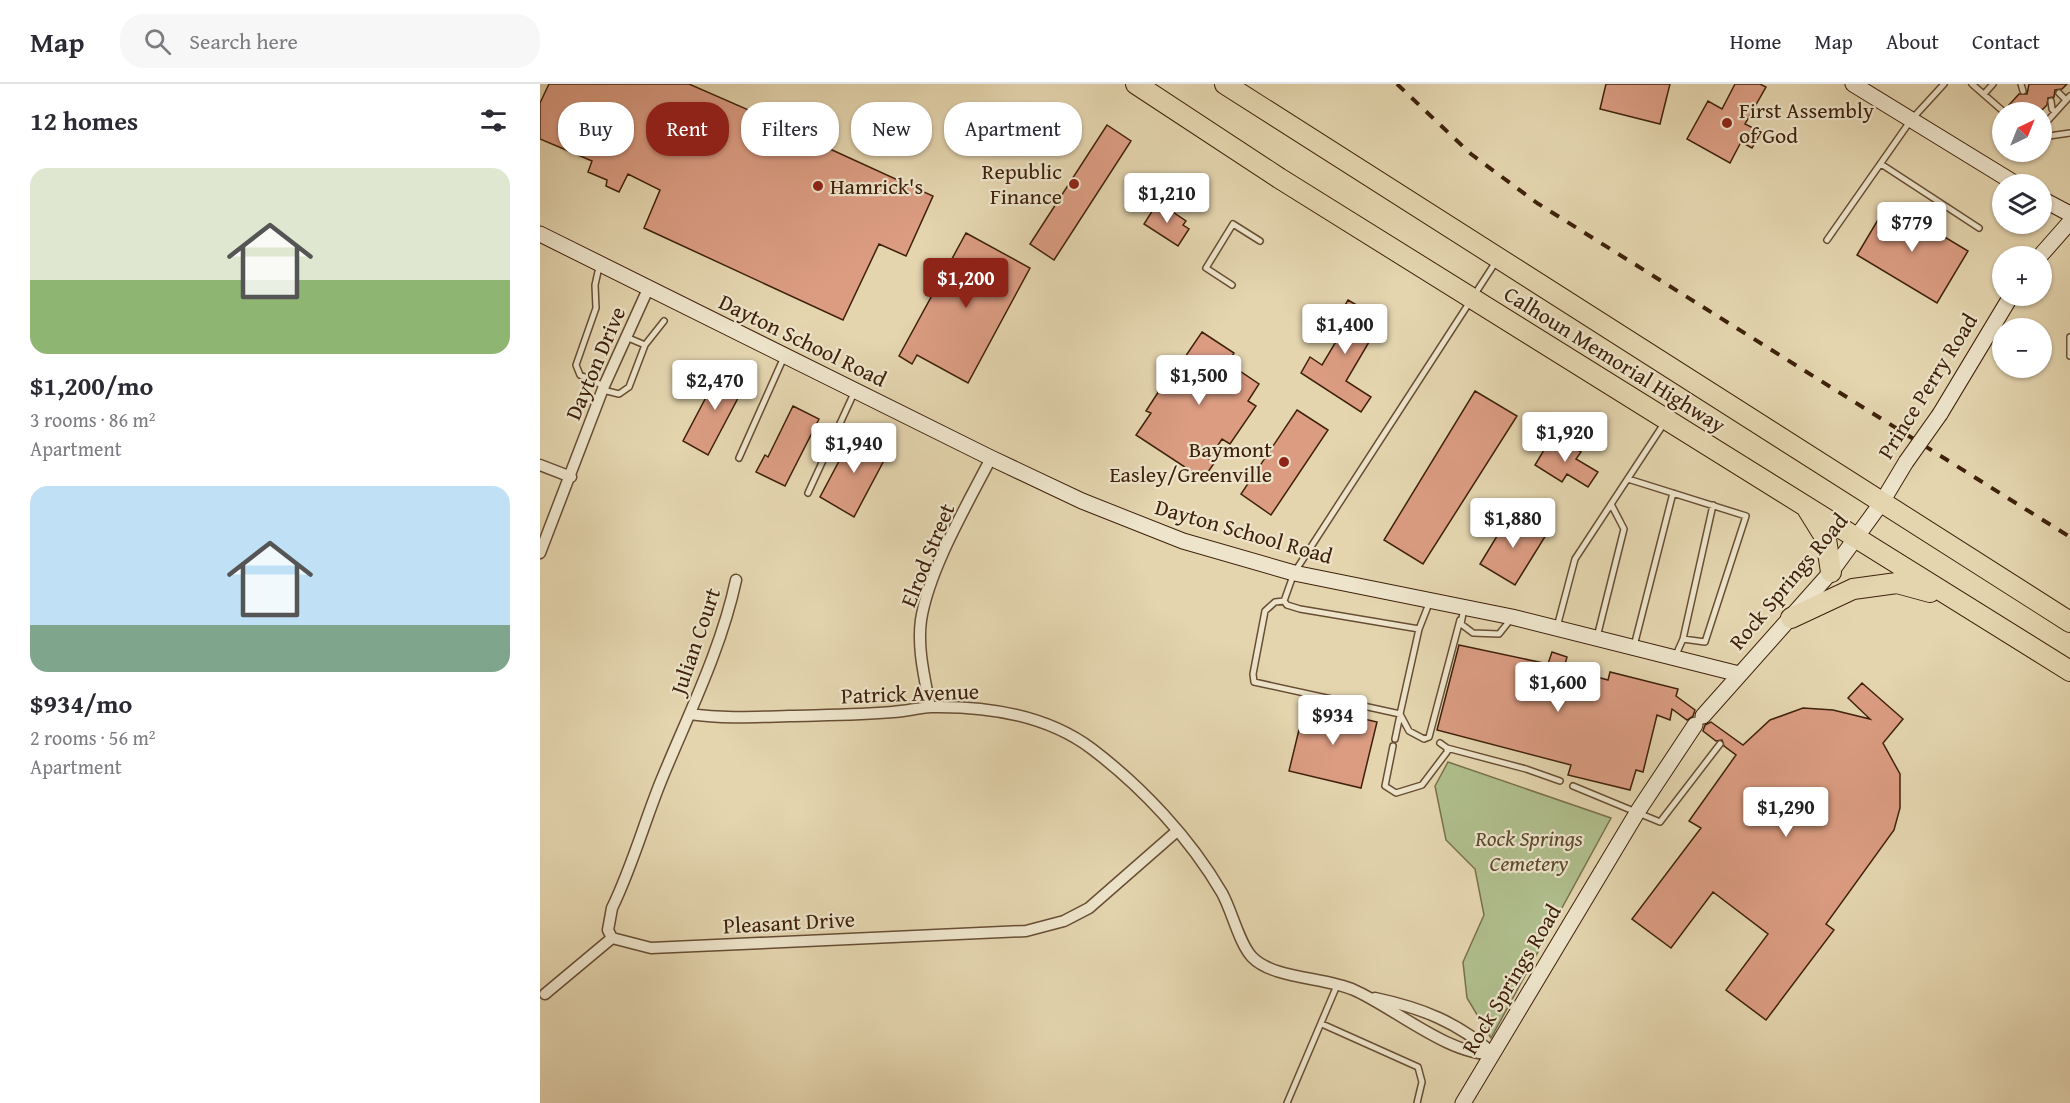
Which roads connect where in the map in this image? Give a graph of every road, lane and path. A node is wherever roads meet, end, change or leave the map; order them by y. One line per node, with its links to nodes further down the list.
1 (1136, 84): 29 (highway, Calhoun Memorial Highway)
2 (1225, 84): 25 (highway, Calhoun Memorial Highway)
3 (1853, 84): 12 (street)
4 (1944, 84): 12 (lane)
5 (1972, 84): 8 (lane)
6 (1993, 84): 8 (lane)
7 (2058, 93): 9 (lane)
8 (1984, 94): 10 (lane)
9 (2068, 98): 11 (lane)
10 (1993, 102)
11 (2052, 106)
12 (1911, 120): 15 (lane); 16 (street)
13 (2070, 133): 14 (lane)
14 (2052, 136)
15 (1881, 164): 20 (lane); 22 (lane)
16 (2000, 174)
17 (2052, 204): 18 (street)
18 (2070, 214)
19 (2070, 222): 24 (street)
20 (1979, 228)
21 (540, 234): 26 (street, Dayton School Road)
22 (1827, 240)
23 (1260, 241): 27 (lane)
24 (2049, 246)
25 (1499, 256): 29 (lane); 47 (highway, Calhoun Memorial Highway)
26 (599, 265): 28 (street, Dayton School Road); 37 (lane)
27 (1232, 285)
28 (648, 289): 32 (street, Dayton Drive); 36 (street, Dayton School Road)
29 (1473, 297): 39 (highway, Calhoun Memorial Highway); 54 (lane)
30 (2005, 306): 47 (street, Prince Perry Road, bridge)
31 (664, 321): 34 (lane)
32 (624, 337): 34 (lane); 37 (street, Dayton Drive)
33 (2070, 337): 35 (lane)
34 (645, 345): 37 (lane)
35 (2070, 356)
36 (784, 357): 38 (street, Dayton School Road); 40 (lane)
37 (603, 388): 43 (street, Dayton Drive)
38 (855, 391): 41 (street, Dayton School Road); 45 (lane)
39 (1667, 420): 44 (lane); 50 (highway, Calhoun Memorial Highway)
40 (739, 458)
41 (991, 458): 54 (street, Dayton School Road); 71 (street, Elrod Street)
42 (540, 465): 43 (street)
43 (571, 477): 52 (street, Dayton Drive)
44 (1628, 479): 46 (lane); 48 (lane)
45 (808, 493)
46 (1673, 493): 49 (lane); 67 (lane)
47 (1882, 502): 51 (street, Rock Springs Road); 62 (highway, Calhoun Memorial Highway)
48 (1611, 504): 63 (lane); 65 (lane)
49 (1713, 506): 66 (lane); 66 (lane)
50 (1807, 508): 51 (highway, Calhoun Memorial Highway); 53 (highway)
51 (1855, 538): 53 (street, Rock Springs Road); 57 (highway, Calhoun Memorial Highway)
52 (540, 553)
53 (1831, 572): 61 (street, Rock Springs Road)
54 (1294, 573): 56 (street, Dayton School Road); 58 (lane)
55 (736, 580): 72 (street, Julian Court)
56 (1430, 600): 59 (street, Dayton School Road); 64 (lane)
57 (1955, 600): 61 (highway); 69 (highway, Calhoun Memorial Highway)
58 (1284, 601): 64 (lane); 73 (lane)
59 (1462, 613): 60 (street, Dayton School Road); 60 (lane); 74 (lane)
60 (1512, 617): 63 (street, Dayton School Road)
61 (1791, 618): 70 (street, Rock Springs Road)
62 (2070, 622)
63 (1557, 628): 65 (street, Dayton School Road)
64 (1419, 629): 73 (lane)
65 (1597, 638): 67 (street, Dayton School Road)
66 (1683, 639): 68 (lane)
67 (1634, 646): 68 (street, Dayton School Road)
68 (1675, 657): 70 (street, Dayton School Road)
69 (2070, 671)
70 (1739, 674): 79 (street, Rock Springs Road)
71 (930, 707): 72 (street, Patrick Avenue); 80 (street, Patrick Avenue)
72 (690, 714): 81 (street)
73 (1400, 714): 74 (lane); 76 (lane)
74 (1434, 740): 76 (lane)
75 (1720, 744): 79 (lane)
76 (1447, 750): 77 (lane)
77 (1560, 781)
78 (1573, 786): 79 (lane)
79 (1638, 811): 86 (street, Rock Springs Road)
80 (1178, 831): 81 (street, Pleasant Drive); 82 (street, Patrick Avenue)
81 (612, 938): 83 (street)
82 (1338, 983): 84 (street, Patrick Avenue); 85 (lane)
83 (545, 994)
84 (1369, 997): 86 (street, Patrick Avenue); 86 (street, Patrick Avenue)
85 (1322, 1024): 87 (lane); 88 (lane)
86 (1494, 1053): 89 (street, Rock Springs Road)
87 (1287, 1103)
88 (1417, 1103)
89 (1462, 1103)

